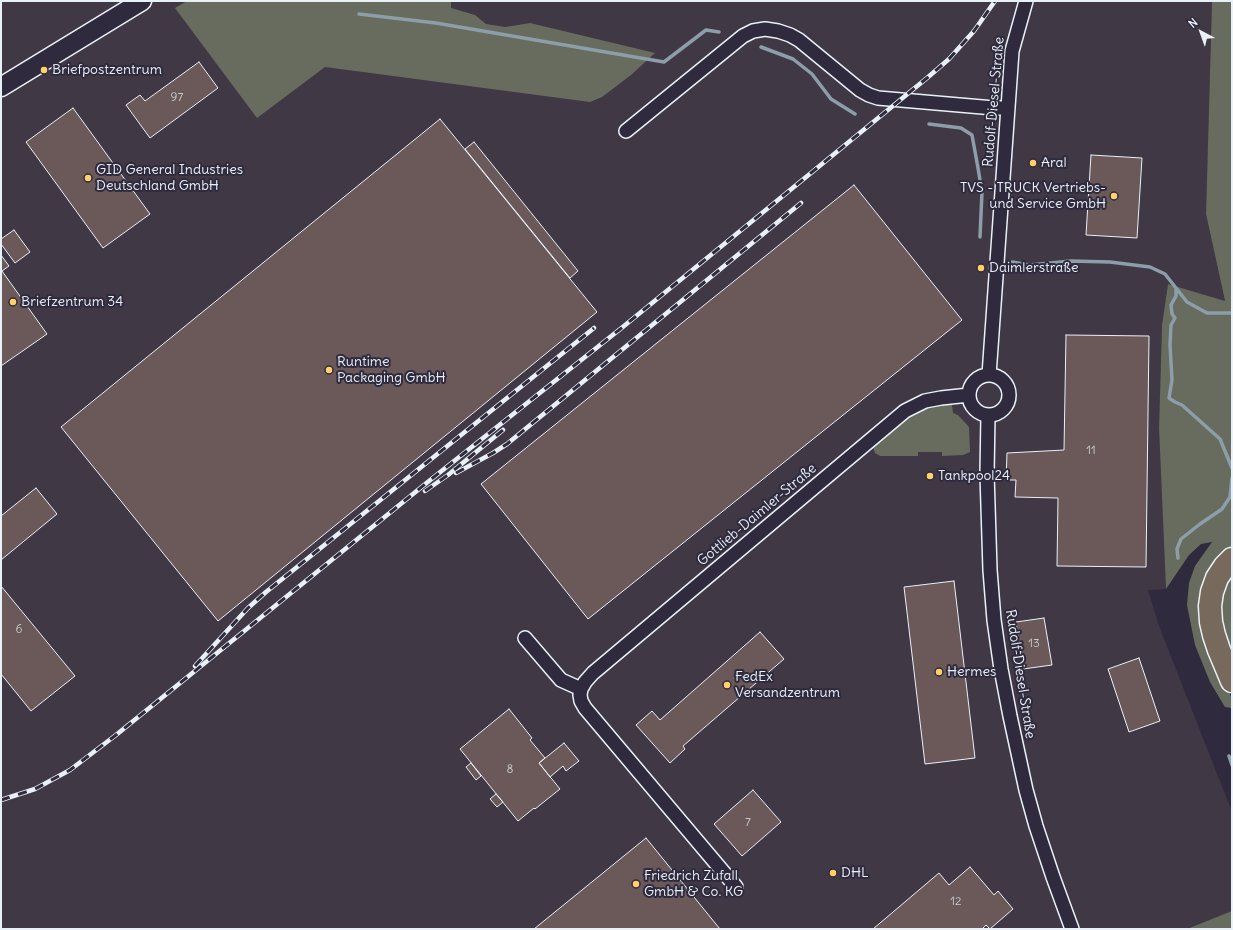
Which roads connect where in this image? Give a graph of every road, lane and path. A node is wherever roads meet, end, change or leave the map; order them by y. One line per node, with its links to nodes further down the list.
1 (142, 1): 3 (street)
2 (1026, 1): 4 (street, Rudolf-Diesel-Straße)
3 (1, 87)
4 (1008, 108): 5 (street); 6 (street, Rudolf-Diesel-Straße)
5 (626, 131)
6 (989, 375): 7 (street); 8 (street)
7 (969, 395): 8 (street); 12 (street, Gottlieb-Daimler-Straße)
8 (988, 415): 14 (street, Rudolf-Diesel-Straße)
9 (1232, 559): 11 (highway)
10 (525, 638): 12 (street)
11 (1232, 681)
12 (581, 689): 13 (street)
13 (736, 887)
14 (1072, 929)

